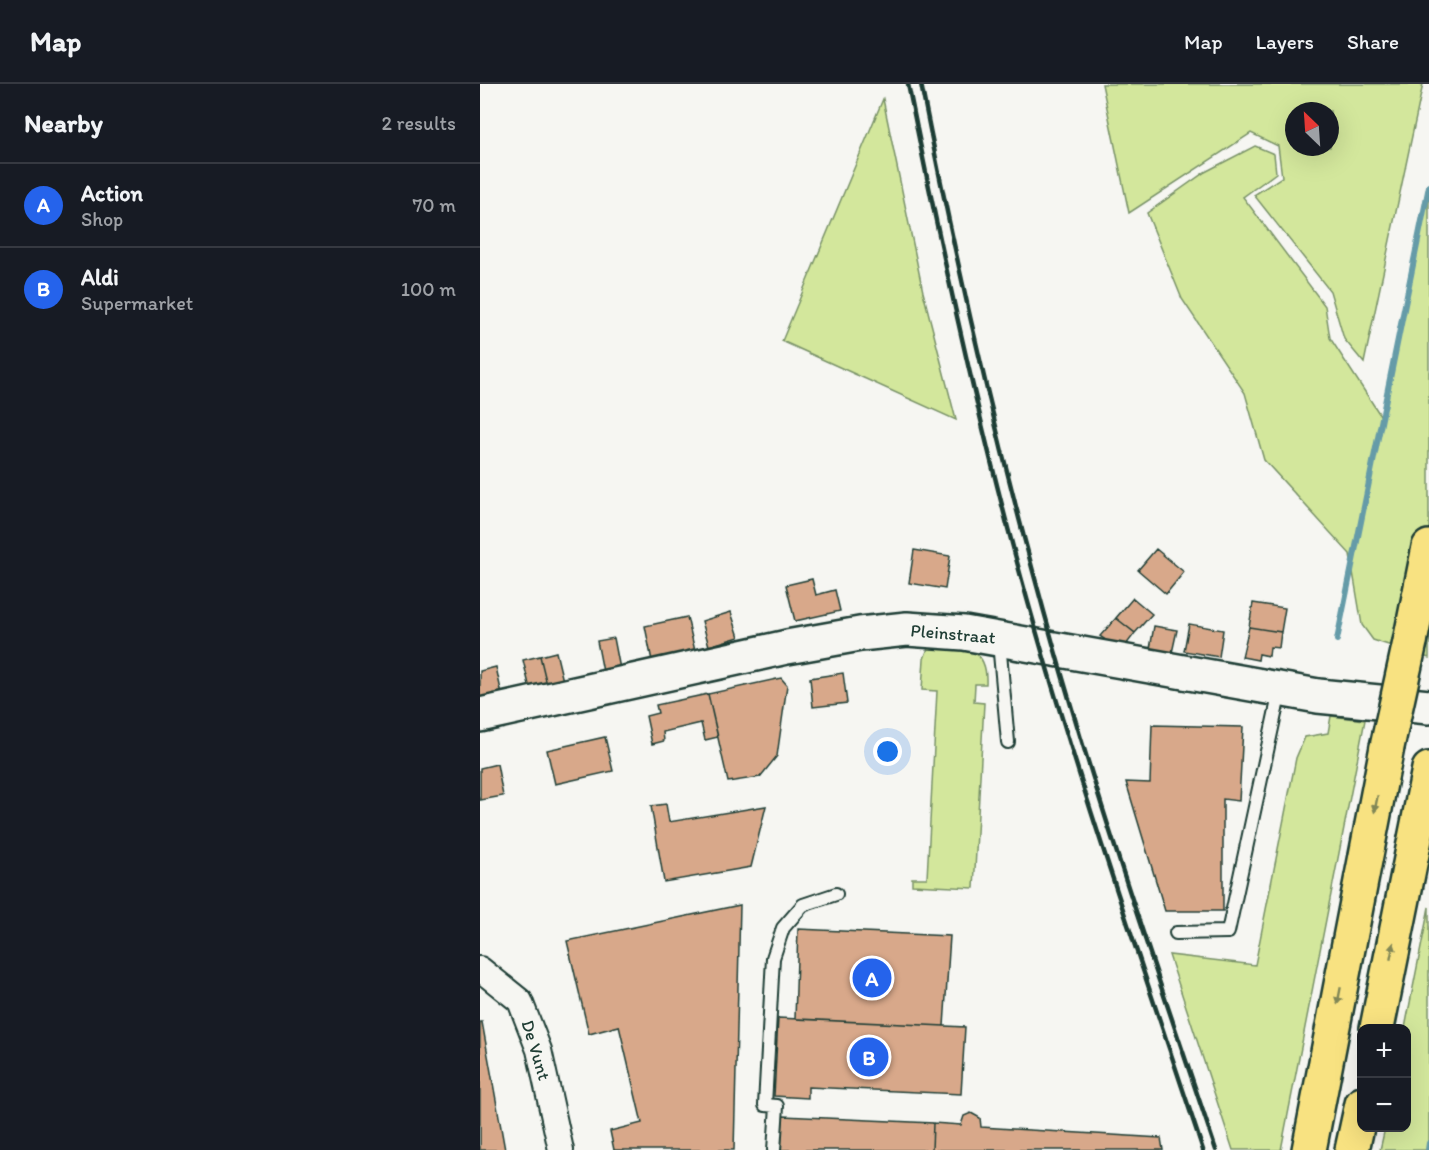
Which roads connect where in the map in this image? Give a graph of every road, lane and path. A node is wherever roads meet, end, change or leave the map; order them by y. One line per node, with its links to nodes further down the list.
1 (1429, 547): 15 (highway, one-way to 15, bridge)
2 (999, 638): 3 (street, Pleinstraat); 5 (street, Pleinstraat); 6 (lane)
3 (1280, 690): 4 (street, Pleinstraat); 9 (lane)
4 (1429, 707)
5 (480, 716)
6 (1008, 742)
7 (1429, 769): 11 (highway, one-way to 7)
8 (837, 894): 14 (lane)
9 (1176, 933)
10 (480, 969): 13 (street, De Vunt)
11 (1378, 1024)
12 (1357, 1127): 16 (highway)
13 (561, 1150)
14 (774, 1150)
15 (1309, 1150)
16 (1352, 1150)

